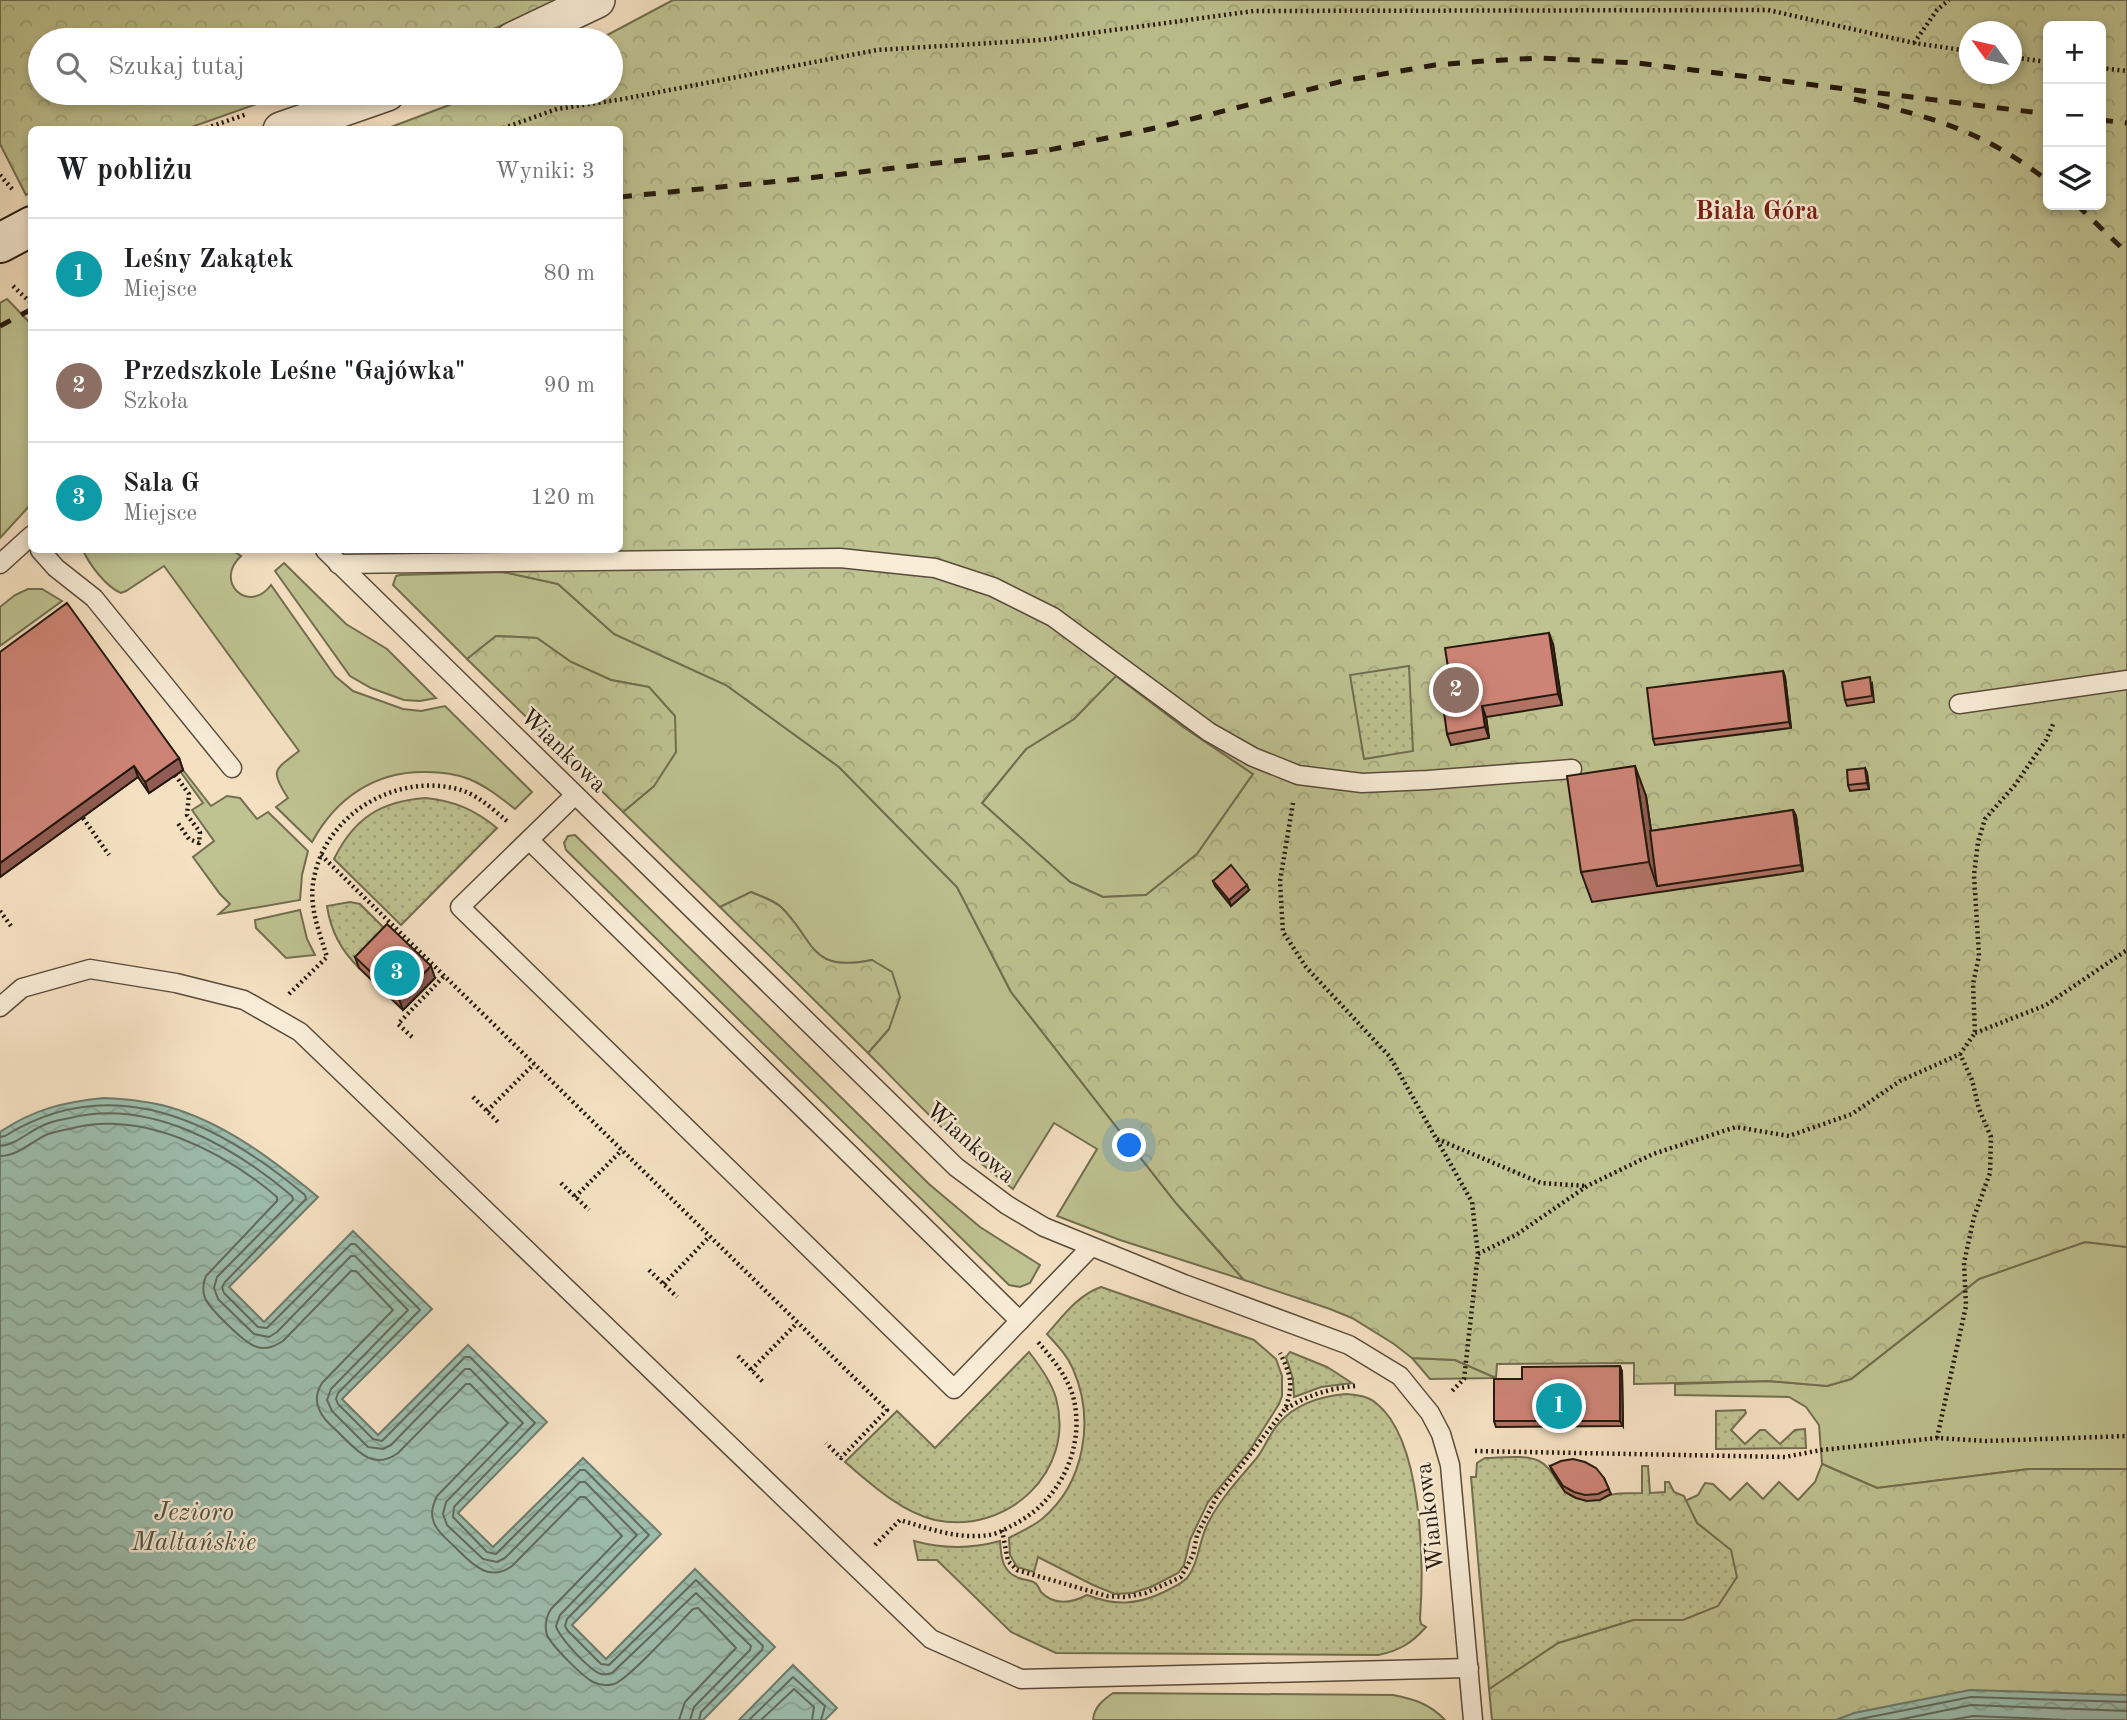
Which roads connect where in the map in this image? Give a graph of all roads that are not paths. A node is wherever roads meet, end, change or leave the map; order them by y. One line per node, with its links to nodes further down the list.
1 (597, 0): 2 (street)
2 (538, 28)
3 (353, 105): 4 (street)
4 (292, 126)
5 (28, 228): 6 (street)
6 (0, 243)
7 (28, 544): 10 (lane)
8 (44, 553): 14 (lane)
9 (325, 553): 11 (lane, Wiankowa)
10 (0, 564)
11 (338, 565): 15 (lane); 16 (lane, Wiankowa)
12 (2127, 680): 13 (lane)
13 (1959, 704)
14 (233, 768)
15 (1572, 769)
16 (575, 795): 17 (lane); 19 (lane, Wiankowa)
17 (529, 840): 20 (lane); 20 (lane)
18 (0, 1007): 21 (lane)
19 (1091, 1247): 20 (lane); 21 (lane, Wiankowa)
20 (1020, 1321)
21 (1469, 1668): 22 (lane, Wiankowa)
22 (1473, 1720)

